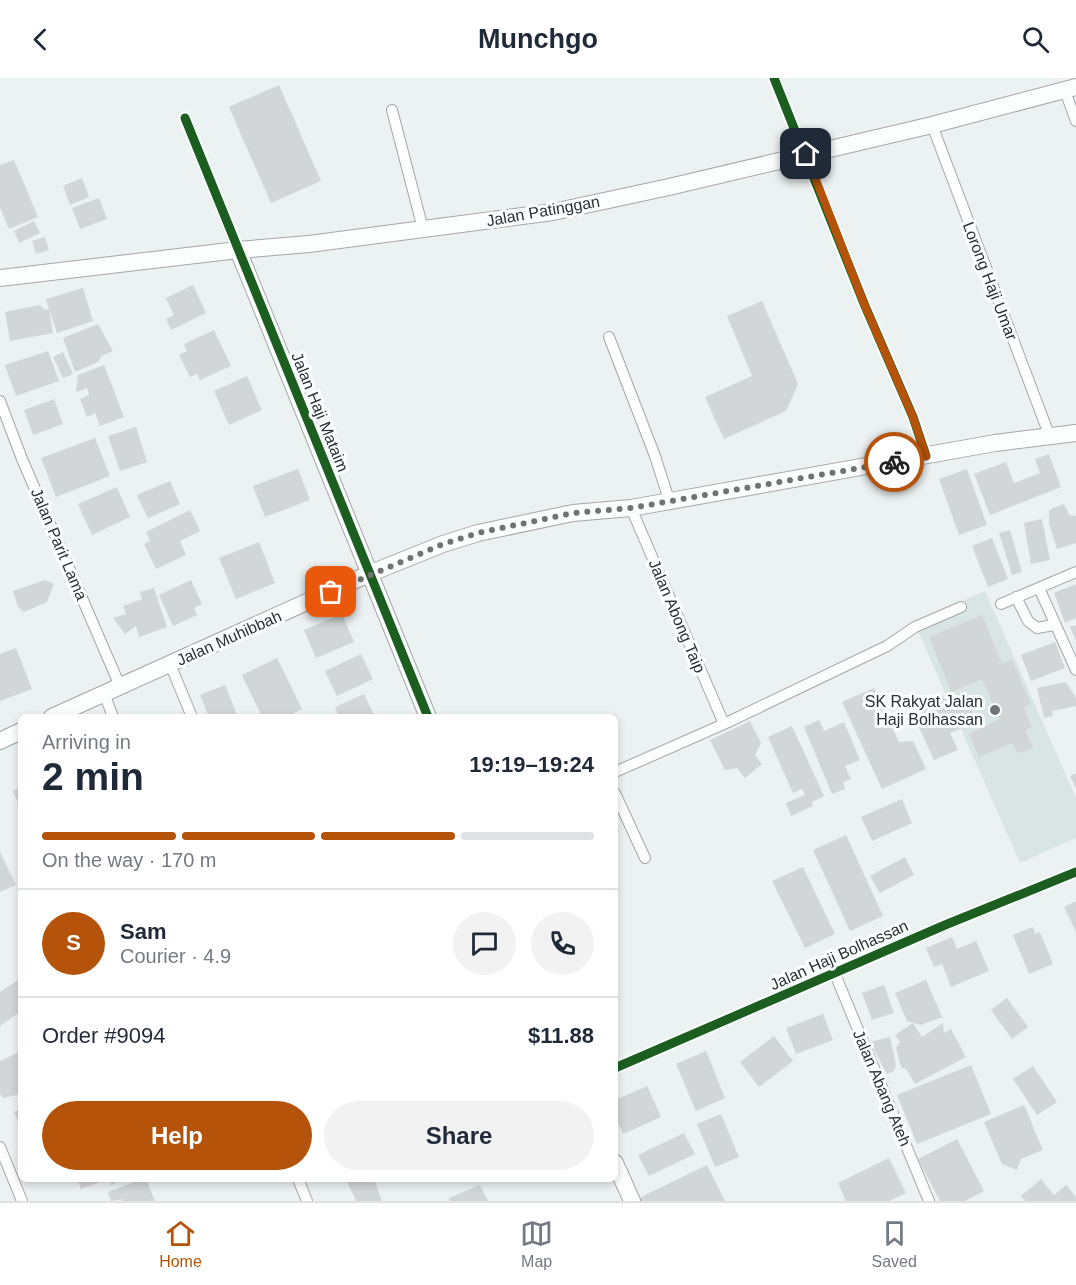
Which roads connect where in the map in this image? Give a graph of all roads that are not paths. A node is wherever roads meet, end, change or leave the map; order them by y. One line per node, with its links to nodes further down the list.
1 (774, 78): 7 (street)
2 (1071, 89): 5 (street); 6 (main road, Jalan Patinggan)
3 (392, 110): 8 (street)
4 (185, 118): 9 (street, Jalan Haji Mataim)
5 (1076, 121)
6 (932, 125): 7 (main road, Jalan Patinggan); 14 (street, Lorong Haji Umar)
7 (806, 154): 8 (main road, Jalan Patinggan); 15 (street)
8 (423, 229): 9 (main road, Jalan Patinggan)
9 (238, 250): 10 (main road, Jalan Patinggan); 19 (main road, Jalan Haji Mataim)
10 (0, 278)
11 (609, 337): 16 (street)
12 (0, 401): 27 (street, Jalan Parit Lama)
13 (1076, 433): 14 (main road, Jalan Muhibbah)
14 (1050, 437): 15 (main road, Jalan Muhibbah)
15 (926, 456): 16 (main road, Jalan Muhibbah)
16 (669, 500): 17 (main road, Jalan Muhibbah)
17 (631, 508): 19 (main road, Jalan Muhibbah); 33 (street, Jalan Abong Taip)
18 (1076, 572): 20 (street)
19 (371, 573): 25 (main road, Jalan Muhibbah); 32 (main road, Jalan Haji Mataim)
20 (1039, 588): 21 (street); 24 (street)
21 (1016, 597): 22 (street); 24 (street)
22 (1001, 604)
23 (960, 607): 33 (street)
24 (1054, 625): 26 (street)
25 (170, 664): 27 (main road, Jalan Muhibbah); 31 (street)
26 (1076, 670)
27 (120, 686): 28 (main road, Jalan Muhibbah)
28 (104, 693): 29 (main road, Jalan Muhibbah); 30 (street)
29 (58, 714)
30 (112, 714)
31 (191, 714)
32 (427, 714)
33 (724, 724): 36 (street)
34 (18, 732): 35 (main road)
35 (0, 741)
36 (618, 771)
37 (618, 800): 38 (street)
38 (645, 858)
39 (1076, 872): 40 (street, Jalan Haji Bolhassan)
40 (835, 974): 41 (street, Jalan Haji Bolhassan); 48 (street, Jalan Abang Ateh)
41 (618, 1067)
42 (0, 1147): 45 (street)
43 (618, 1170): 47 (main road)
44 (299, 1182): 46 (street)
45 (22, 1201)
46 (307, 1201)
47 (632, 1201)
48 (929, 1201)

